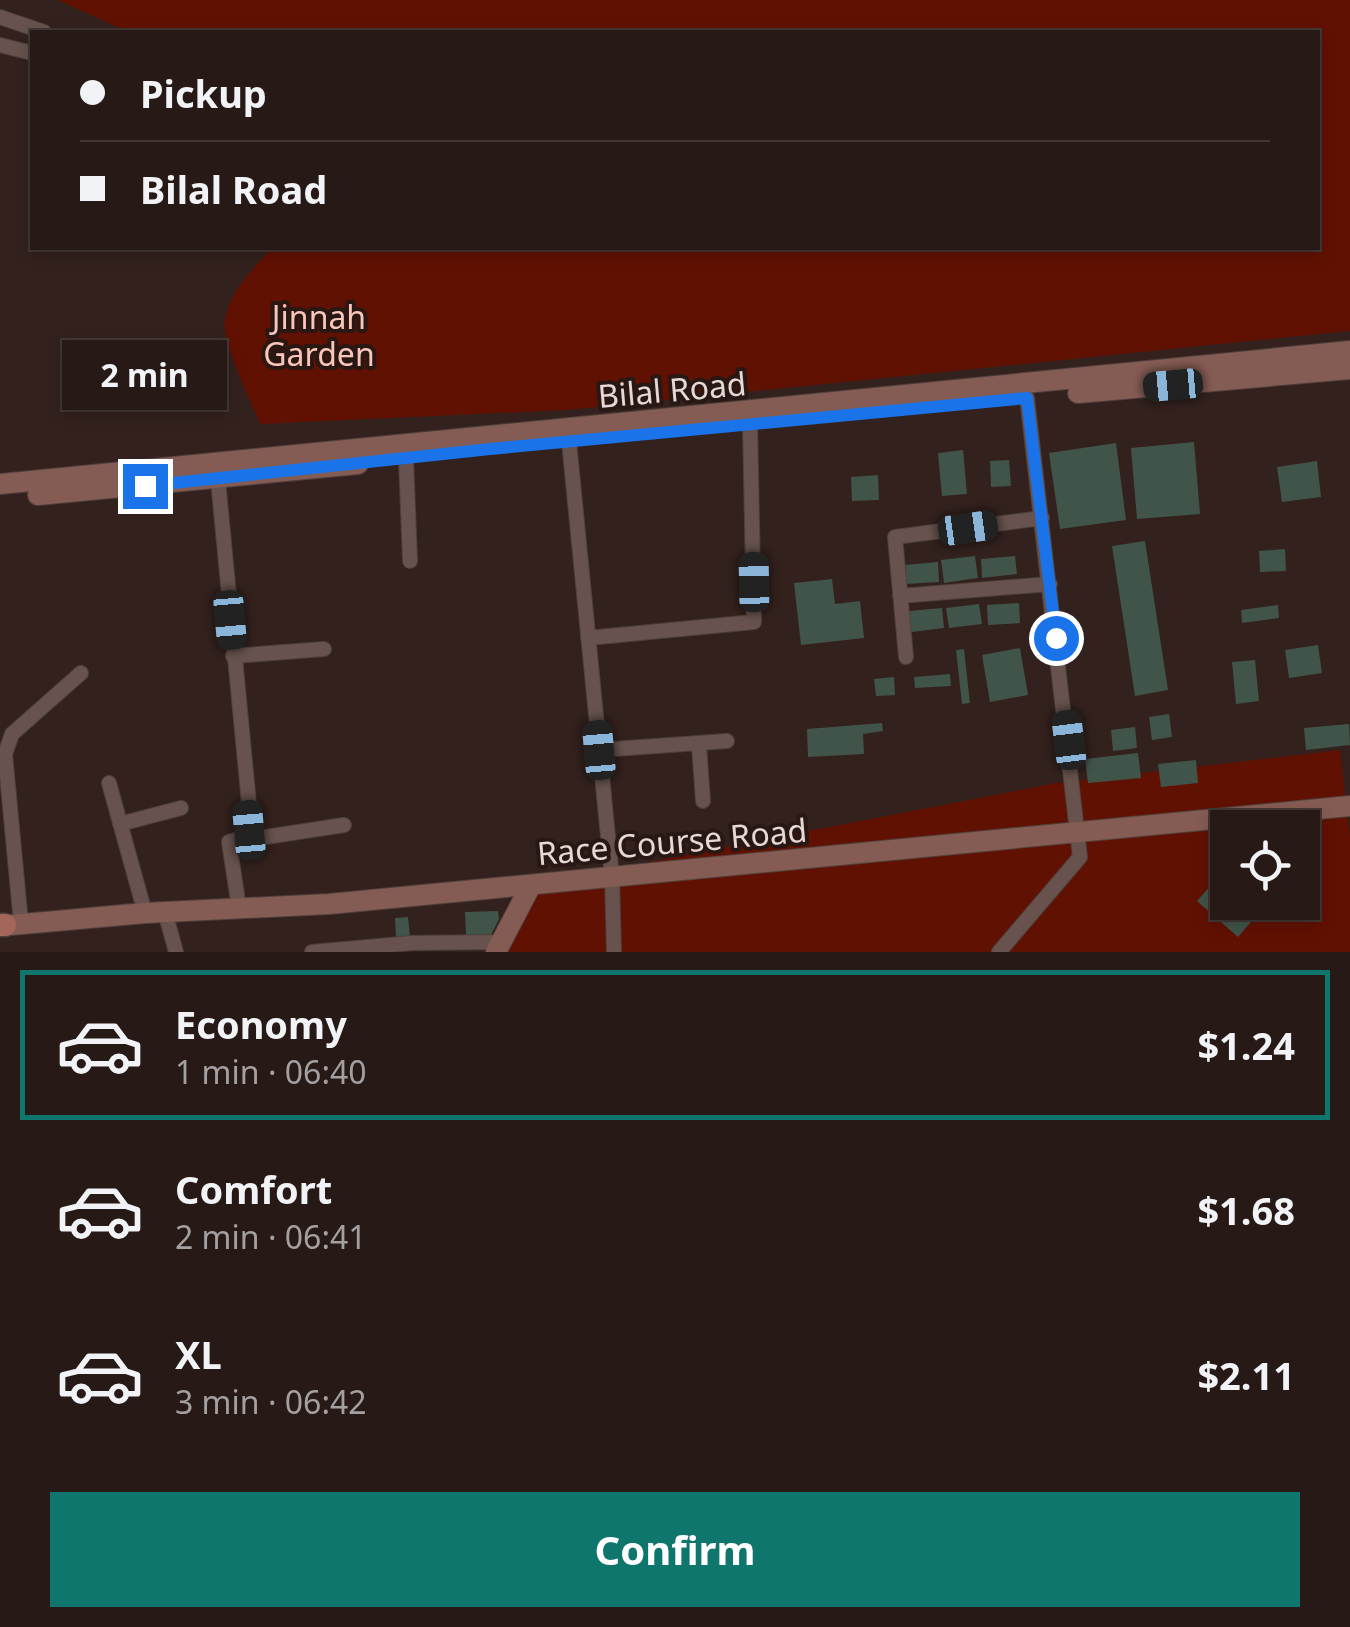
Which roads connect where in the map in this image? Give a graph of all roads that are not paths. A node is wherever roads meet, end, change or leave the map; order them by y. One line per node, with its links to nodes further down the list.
1 (0, 17): 2 (street)
2 (38, 30)
3 (0, 45): 4 (street)
4 (30, 53)
5 (1350, 352): 12 (main road, Bilal Road)
6 (1350, 369): 7 (main road, Bilal Road)
7 (1027, 398): 8 (main road, Bilal Road); 14 (street)
8 (750, 424): 9 (main road, Bilal Road); 18 (street)
9 (569, 442): 10 (main road, Bilal Road); 18 (street)
10 (406, 458): 11 (main road, Bilal Road); 15 (street)
11 (218, 480): 13 (main road, Bilal Road); 20 (street)
12 (0, 484)
13 (0, 498)
14 (1042, 518): 16 (street); 17 (street)
15 (410, 561)
16 (1050, 584): 17 (street); 32 (street)
17 (900, 596): 21 (street)
18 (588, 638): 25 (street)
19 (324, 649): 20 (street)
20 (233, 656): 33 (street)
21 (906, 657)
22 (81, 672): 38 (street)
23 (727, 742): 24 (street)
24 (699, 746): 25 (street); 27 (street)
25 (599, 750): 34 (street)
26 (109, 783): 30 (street)
27 (703, 801)
28 (1350, 806): 32 (main road, Race Course Road)
29 (181, 808): 30 (street)
30 (120, 824): 37 (street)
31 (344, 824): 33 (street)
32 (1078, 832): 34 (main road, Race Course Road); 45 (street)
33 (252, 835): 36 (street)
34 (612, 877): 35 (main road, Race Course Road); 44 (street)
35 (531, 885): 36 (main road, Race Course Road); 39 (main road)
36 (239, 908): 37 (main road, Race Course Road)
37 (154, 912): 38 (main road, Race Course Road); 42 (street)
38 (7, 925)
39 (499, 947): 40 (street)
40 (410, 948): 41 (street)
41 (343, 951): 43 (street)
42 (176, 952)
43 (312, 952)
44 (614, 952)
45 (998, 952)

